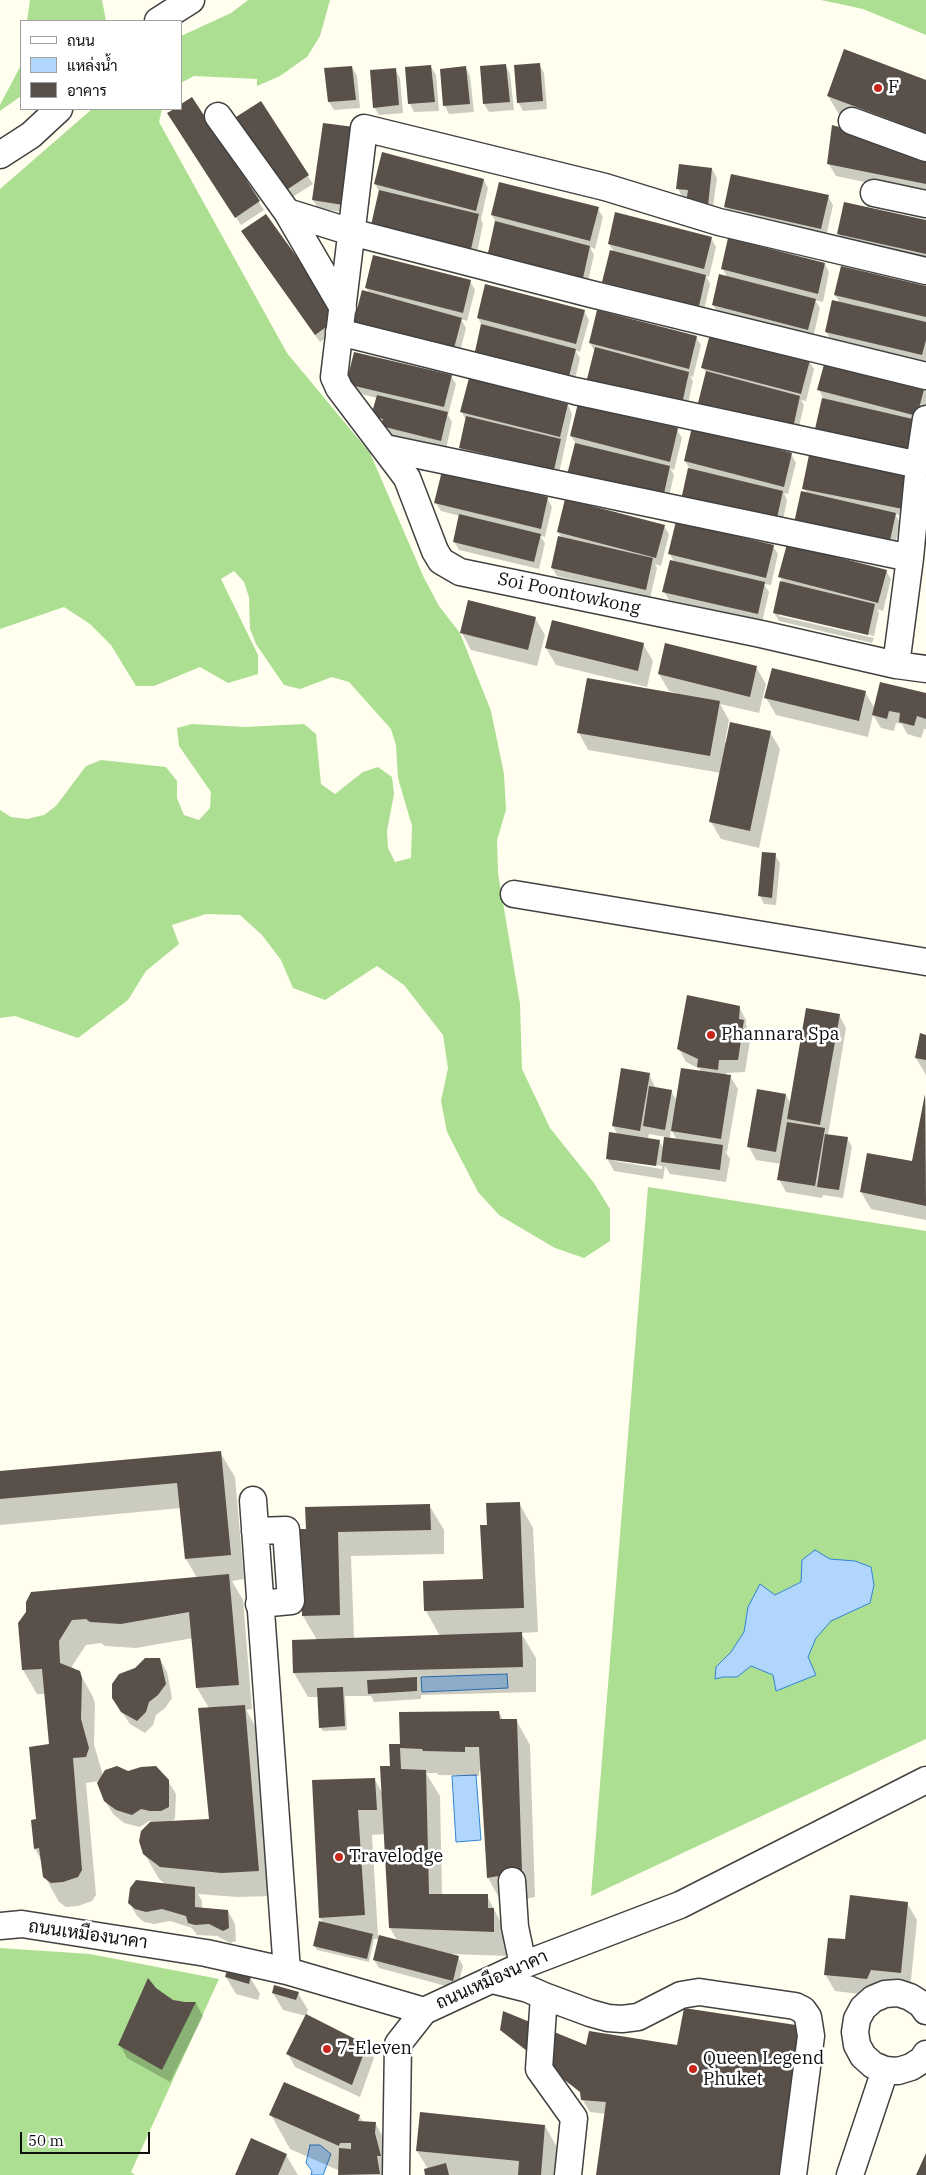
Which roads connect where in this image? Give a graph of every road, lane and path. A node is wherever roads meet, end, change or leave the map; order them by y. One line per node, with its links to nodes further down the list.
1 (191, 0): 2 (street)
2 (160, 20)
3 (58, 110): 7 (street)
4 (218, 116): 10 (street)
5 (852, 121): 6 (street)
6 (926, 148)
7 (0, 155)
8 (874, 193): 9 (street)
9 (926, 204)
10 (287, 212): 11 (street); 13 (street)
11 (351, 232): 12 (street); 13 (street); 14 (street)
12 (926, 271)
13 (341, 320): 16 (street, Soi Poontowkong); 17 (street)
14 (926, 376)
15 (926, 419): 17 (street)
16 (385, 448): 18 (street); 19 (street, Soi Poontowkong)
17 (919, 465): 18 (street)
18 (910, 558): 19 (street)
19 (896, 665): 20 (street, Soi Poontowkong)
20 (926, 669)
21 (514, 894): 22 (street)
22 (926, 962)
23 (253, 1500): 28 (street)
24 (926, 1780): 27 (street, ถนนเหมืองนาคา)
25 (512, 1880): 27 (street)
26 (0, 1926): 28 (street, ถนนเหมืองนาคา)
27 (523, 1965): 29 (street, ถนนเหมืองนาคา)
28 (287, 1971): 31 (street, ถนนเหมืองนาคา)
29 (492, 1980): 30 (street); 31 (street, ถนนเหมืองนาคา)
30 (544, 1996): 36 (street); 37 (street)
31 (424, 2011): 35 (street)
32 (926, 2011): 34 (street)
33 (926, 2054): 34 (street)
34 (885, 2070): 38 (street)
35 (396, 2175)
36 (568, 2175)
37 (794, 2175)
38 (850, 2175)

